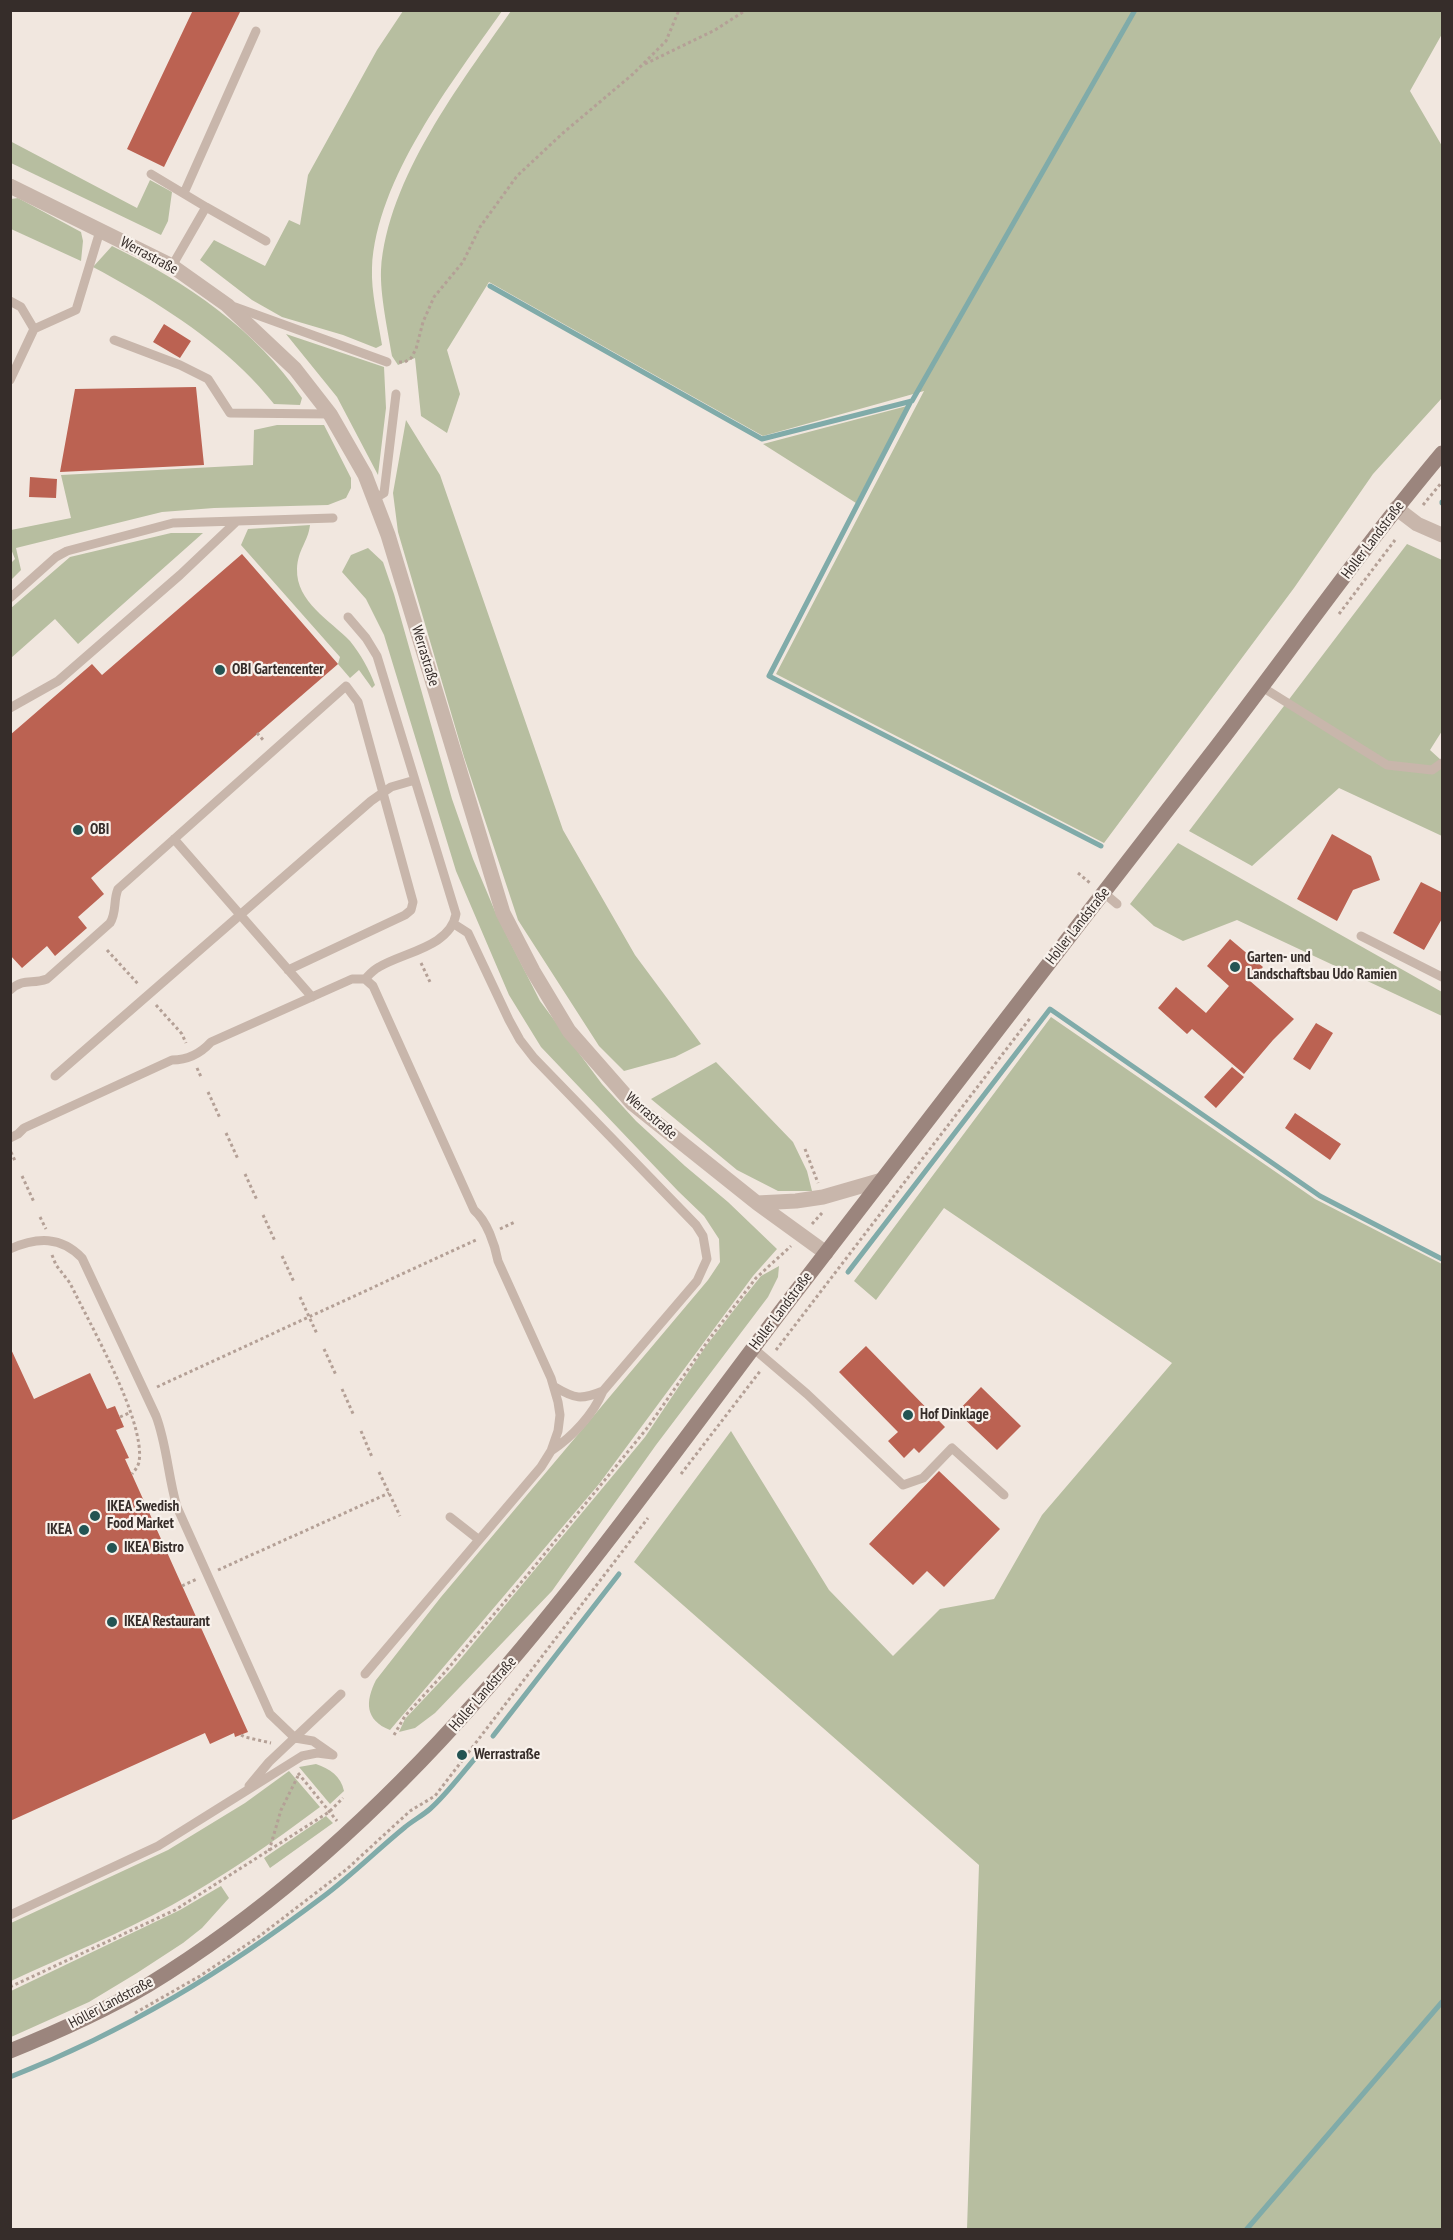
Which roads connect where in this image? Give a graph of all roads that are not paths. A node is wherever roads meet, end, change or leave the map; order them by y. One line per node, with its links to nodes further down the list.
1 (256, 31): 4 (lane)
2 (151, 174): 4 (lane)
3 (10, 186): 6 (street, Werrastraße)
4 (184, 193): 5 (lane)
5 (206, 207): 7 (lane); 8 (lane)
6 (100, 231): 8 (street, Werrastraße); 11 (lane)
7 (266, 241)
8 (172, 266): 10 (street, Werrastraße)
9 (10, 301): 11 (lane)
10 (227, 304): 13 (lane); 16 (street, Werrastraße)
11 (34, 329): 14 (lane)
12 (114, 340): 16 (lane)
13 (387, 362)
14 (10, 380)
15 (396, 394): 18 (lane)
16 (330, 414): 18 (street, Werrastraße)
17 (1443, 453): 19 (main road, Holler Landstraße)
18 (374, 500): 44 (street, Werrastraße)
19 (1396, 508): 22 (street); 25 (main road, Holler Landstraße)
20 (333, 518): 21 (lane)
21 (237, 521): 23 (lane); 26 (lane)
22 (1443, 535)
23 (10, 598)
24 (348, 617): 28 (lane)
25 (1262, 687): 27 (lane); 31 (main road, Holler Landstraße)
26 (10, 708)
27 (1443, 762)
28 (415, 780): 29 (lane); 34 (lane)
29 (383, 793): 30 (lane); 33 (lane); 36 (lane)
30 (174, 839): 33 (lane); 39 (lane)
31 (1104, 893): 32 (lane); 43 (main road, Holler Landstraße)
32 (1117, 904)
33 (240, 915): 36 (lane); 41 (lane)
34 (454, 924): 38 (lane); 49 (lane)
35 (1361, 936): 37 (lane)
36 (288, 970): 40 (lane)
37 (1443, 977)
38 (365, 979): 40 (lane); 48 (lane)
39 (10, 990)
40 (312, 997): 42 (lane)
41 (55, 1076)
42 (10, 1137)
43 (882, 1180): 44 (street); 46 (main road, Holler Landstraße)
44 (758, 1203): 46 (street, Werrastraße)
45 (10, 1249): 56 (lane)
46 (826, 1252): 47 (main road, Holler Landstraße)
47 (753, 1348): 51 (lane); 59 (main road, Holler Landstraße)
48 (555, 1387): 49 (lane); 50 (lane)
49 (603, 1391): 50 (lane)
50 (551, 1451): 53 (lane)
51 (1004, 1494)
52 (450, 1517): 53 (lane)
53 (478, 1539): 54 (lane)
54 (365, 1674)
55 (341, 1694): 56 (lane)
56 (295, 1738): 57 (lane); 57 (lane)
57 (243, 1792): 58 (lane)
58 (10, 1915)
59 (10, 2051)

